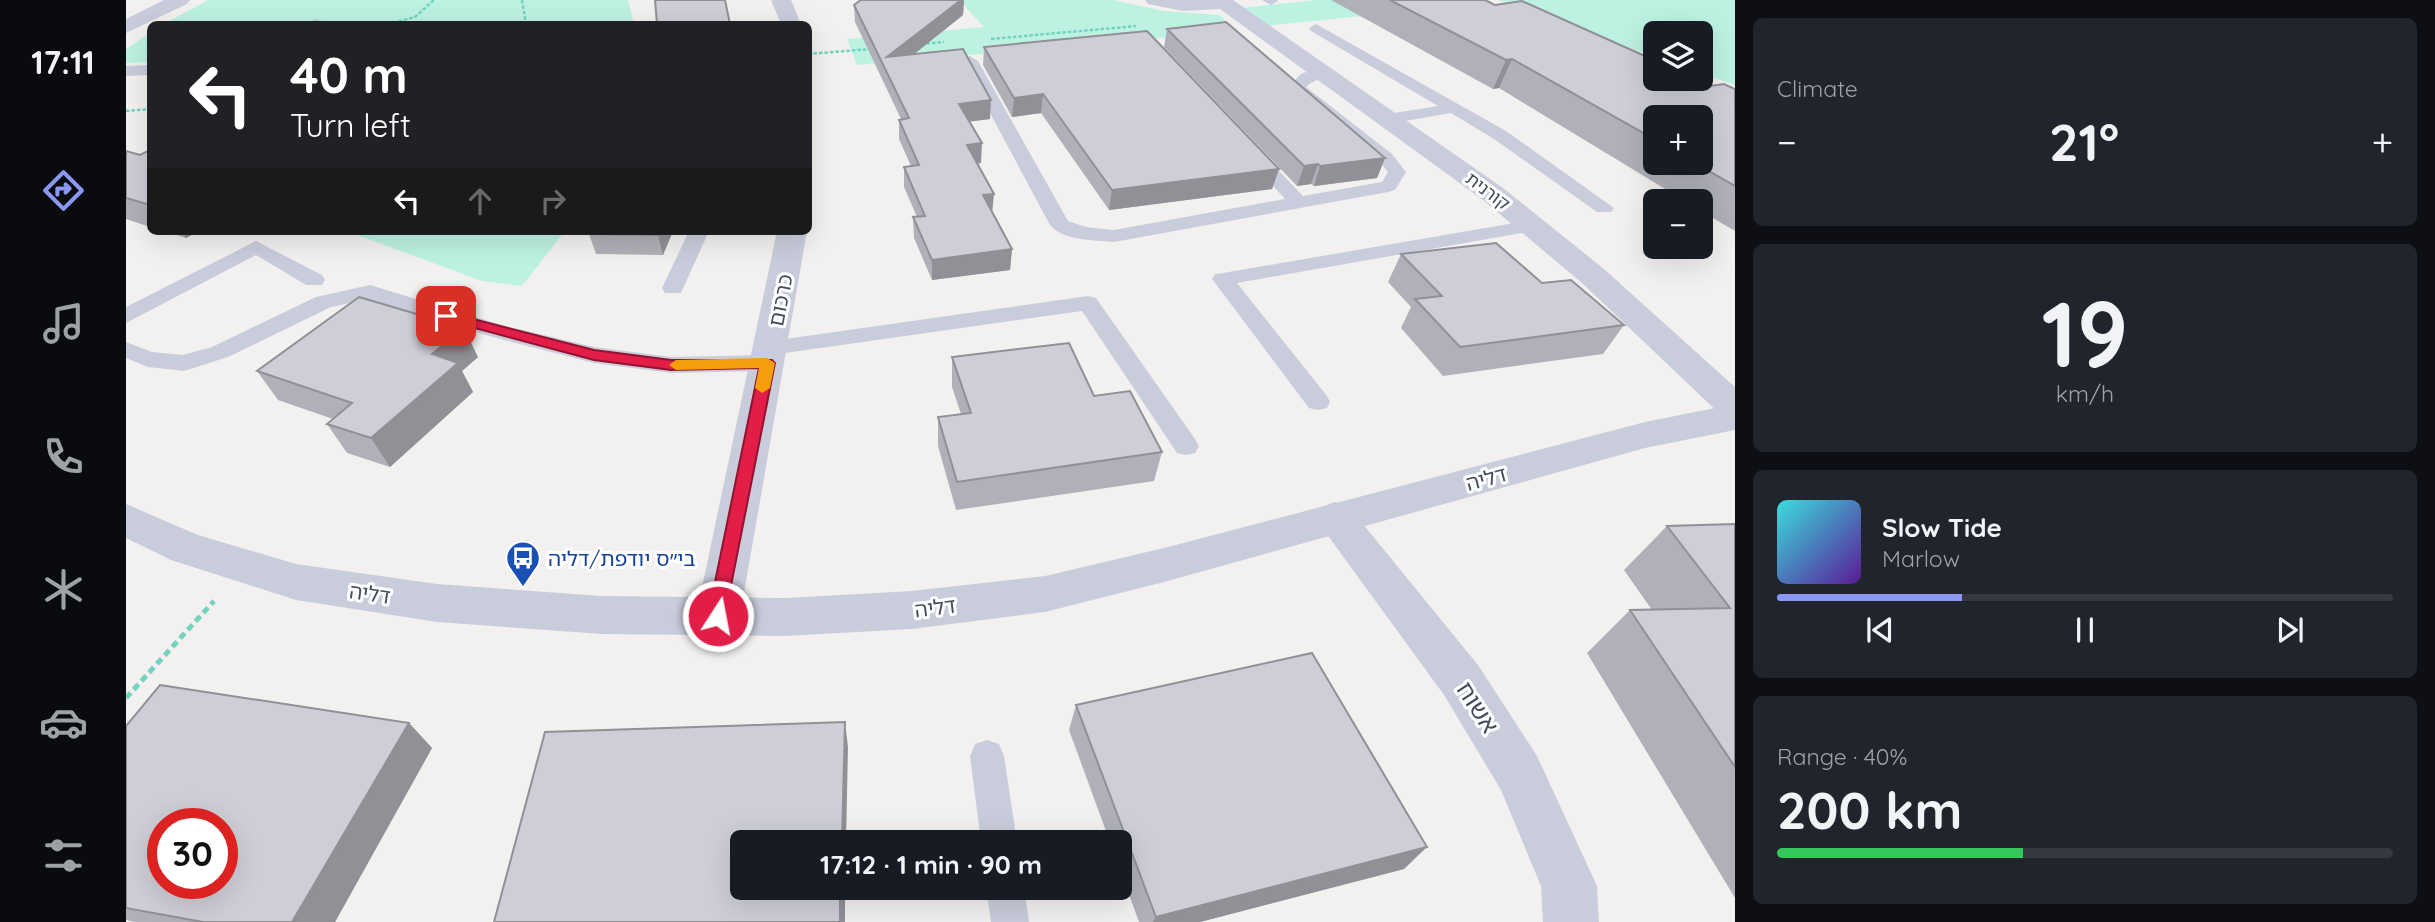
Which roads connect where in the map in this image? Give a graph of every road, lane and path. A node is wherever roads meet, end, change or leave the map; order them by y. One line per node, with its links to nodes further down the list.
1 (180, 0): 11 (street)
2 (434, 0): 7 (path)
3 (522, 0): 8 (path)
4 (780, 0): 9 (street)
5 (1156, 1): 6 (street)
6 (1222, 1): 21 (street, קורנית)
7 (398, 21)
8 (526, 21)
9 (790, 21)
10 (1136, 26): 13 (path)
11 (126, 27)
12 (1316, 29): 22 (lane)
13 (986, 39)
14 (945, 42): 15 (path)
15 (918, 45)
16 (877, 48): 17 (path)
17 (812, 54)
18 (970, 61): 27 (lane)
19 (147, 70): 20 (lane)
20 (126, 71)
21 (1322, 71): 25 (street, קורנית); 27 (lane)
22 (1453, 108): 25 (lane); 28 (lane)
23 (147, 109): 24 (path)
24 (126, 111)
25 (1388, 119): 29 (street, קורנית)
26 (1244, 144): 27 (lane)
27 (1298, 202)
28 (1604, 208)
29 (1532, 226): 37 (lane); 38 (street, קורנית)
30 (697, 235): 33 (lane)
31 (791, 235): 36 (street, כרכום)
32 (314, 280): 34 (lane)
33 (673, 288)
34 (126, 316)
35 (126, 349): 36 (lane)
36 (769, 355): 40 (lane); 44 (street, כרכום)
37 (1318, 402)
38 (1735, 407)
39 (1735, 417): 41 (street, דליה)
40 (1186, 446)
41 (1335, 518): 44 (street, דליה); 50 (street, אשוח)
42 (126, 520): 43 (street, דליה)
43 (245, 566): 44 (street, דליה); 45 (path)
44 (718, 616)
45 (126, 698)
46 (987, 756): 47 (lane)
47 (997, 830)
48 (1007, 900): 49 (lane)
49 (1010, 922)
50 (1571, 922)

